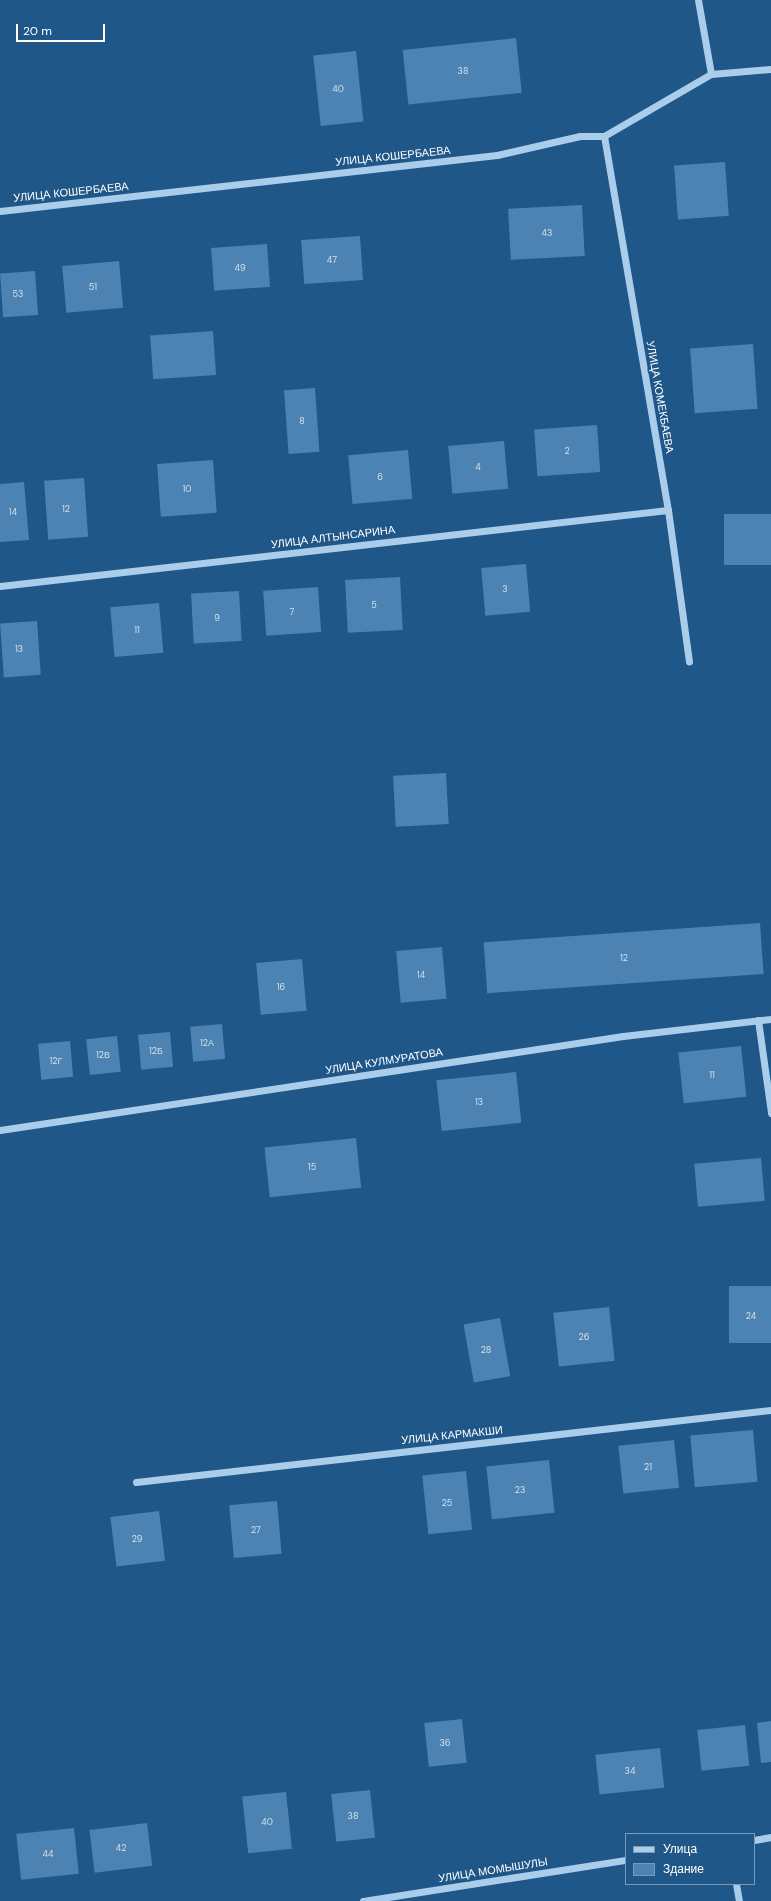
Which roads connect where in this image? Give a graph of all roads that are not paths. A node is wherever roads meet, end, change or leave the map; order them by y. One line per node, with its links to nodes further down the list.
1 (698, 0): 3 (street)
2 (771, 69): 3 (street)
3 (711, 74): 4 (street)
4 (604, 136): 5 (street, УЛИЦА КОШЕРБАЕВА); 6 (street, УЛИЦА КОМЕКБАЕВА)
5 (0, 211)
6 (668, 510): 7 (street, УЛИЦА АЛТЫНСАРИНА); 8 (street, УЛИЦА КОМЕКБАЕВА)
7 (0, 586)
8 (689, 662)
9 (771, 1019): 10 (street, УЛИЦА КУЛМУРАТОВА)
10 (758, 1020): 11 (street); 12 (street, УЛИЦА КУЛМУРАТОВА)
11 (771, 1113)
12 (0, 1130)
13 (771, 1410): 14 (street, УЛИЦА КАРМАКШИ)
14 (136, 1482)
15 (771, 1838): 16 (street)
16 (755, 1840)
17 (625, 1860): 19 (street, УЛИЦА МОМЫШУЛЫ)
18 (736, 1885): 20 (street)
19 (363, 1901)
20 (739, 1901)

